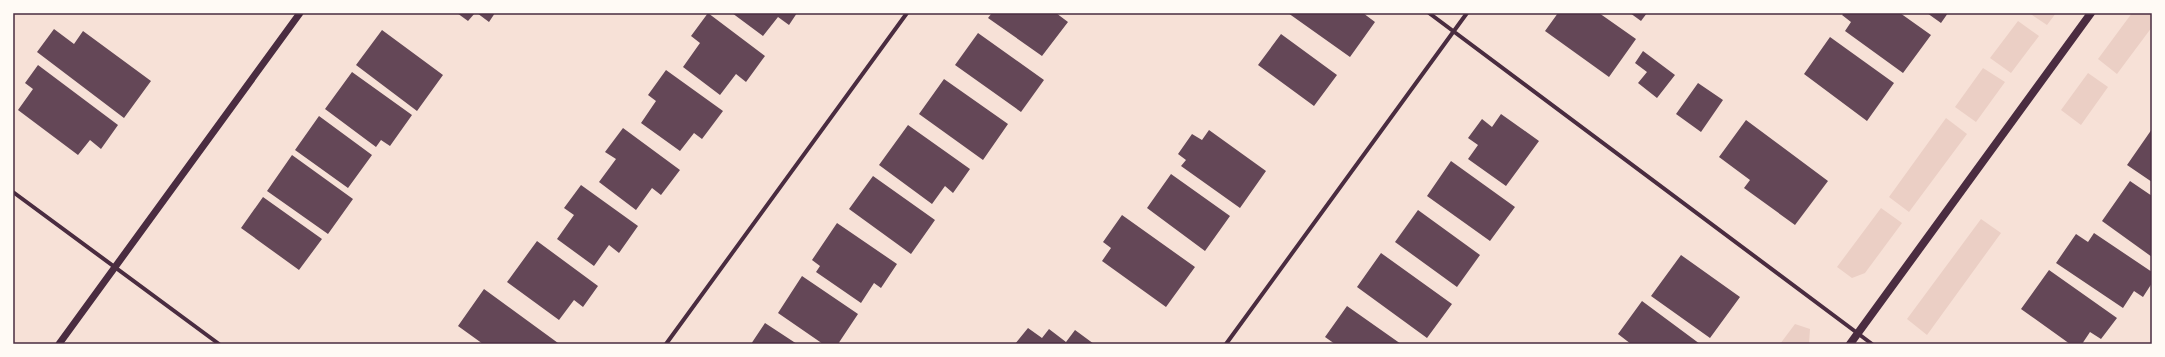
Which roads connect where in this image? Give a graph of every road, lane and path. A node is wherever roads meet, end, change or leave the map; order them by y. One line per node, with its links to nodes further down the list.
1 (300, 13): 8 (street)
2 (907, 13): 12 (street)
3 (1429, 13): 6 (street)
4 (1467, 13): 6 (street)
5 (2091, 13): 9 (main road)
6 (1453, 32): 9 (street); 13 (street)
7 (13, 192): 8 (street)
8 (115, 267): 10 (street); 11 (street)
9 (1857, 333): 14 (main road); 15 (street)
10 (59, 344)
11 (219, 344)
12 (666, 344)
13 (1226, 344)
14 (1850, 344)
15 (1872, 344)

